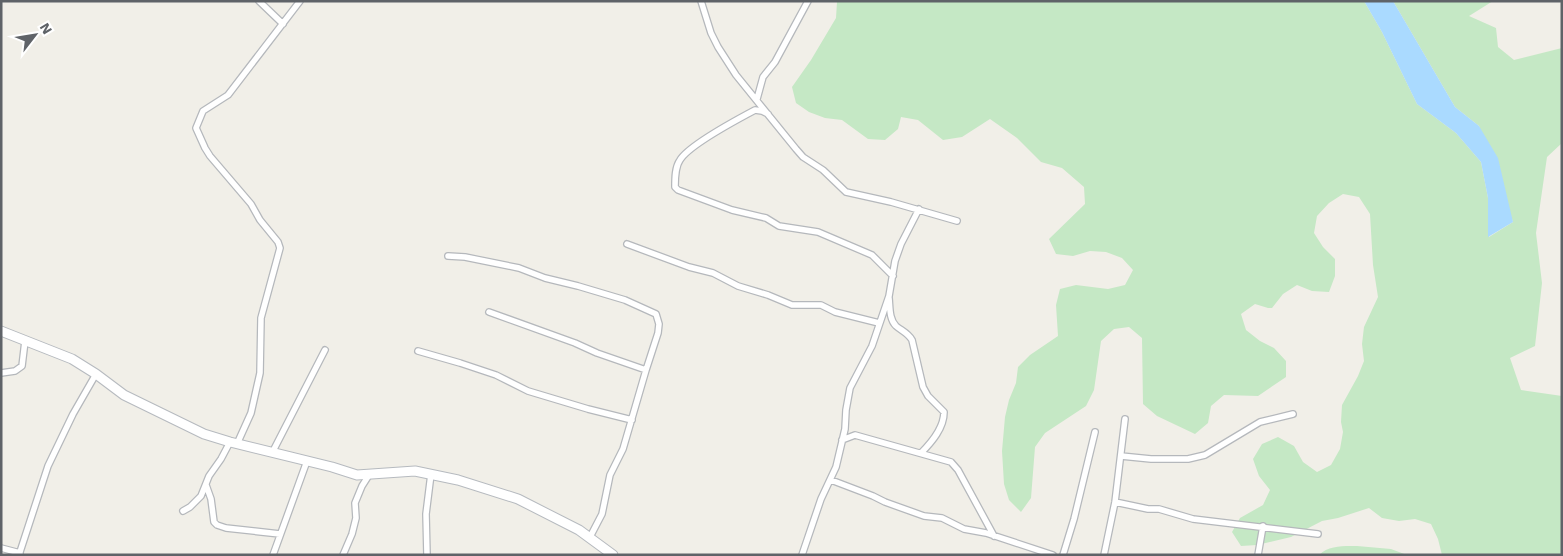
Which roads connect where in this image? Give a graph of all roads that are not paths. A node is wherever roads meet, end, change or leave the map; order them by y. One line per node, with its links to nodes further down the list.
1 (259, 1): 5 (street)
2 (300, 1): 5 (street)
3 (701, 1): 6 (street)
4 (808, 1): 6 (street)
5 (283, 24): 28 (street)
6 (757, 99): 7 (street)
7 (768, 114): 8 (street); 12 (street)
8 (919, 209): 9 (street); 12 (street)
9 (957, 221)
10 (627, 244): 15 (street)
11 (448, 256): 20 (street)
12 (893, 276): 13 (street)
13 (889, 296): 15 (street); 30 (street)
14 (489, 312): 20 (street)
15 (880, 323): 27 (street)
16 (1, 331): 17 (main road)
17 (25, 341): 21 (street); 22 (main road)
18 (325, 350): 29 (street)
19 (418, 351): 25 (street)
20 (646, 370): 25 (street)
21 (1, 373)
22 (96, 374): 28 (main road); 45 (street)
23 (1293, 414): 31 (street)
24 (1126, 419): 31 (street)
25 (632, 420): 43 (street)
26 (1095, 432): 52 (street)
27 (842, 440): 30 (street); 35 (street)
28 (233, 443): 29 (main road); 36 (street)
29 (272, 453): 32 (main road)
30 (922, 453): 42 (street)
31 (1121, 456): 37 (street)
32 (307, 461): 34 (main road); 40 (street)
33 (431, 474): 34 (main road); 43 (main road); 48 (street)
34 (369, 475): 47 (street)
35 (831, 480): 42 (street); 50 (street)
36 (206, 485): 38 (street); 40 (street)
37 (1114, 502): 39 (street); 53 (street)
38 (183, 511)
39 (1263, 526): 41 (street); 54 (street)
40 (280, 534): 46 (street)
41 (1318, 534)
42 (994, 536): 51 (street)
43 (590, 537): 49 (main road)
44 (1, 548): 45 (street)
45 (19, 554)
46 (273, 555)
47 (343, 555)
48 (427, 555)
49 (613, 555)
50 (802, 555)
51 (1053, 555)
52 (1063, 555)
53 (1104, 555)
54 (1258, 555)

